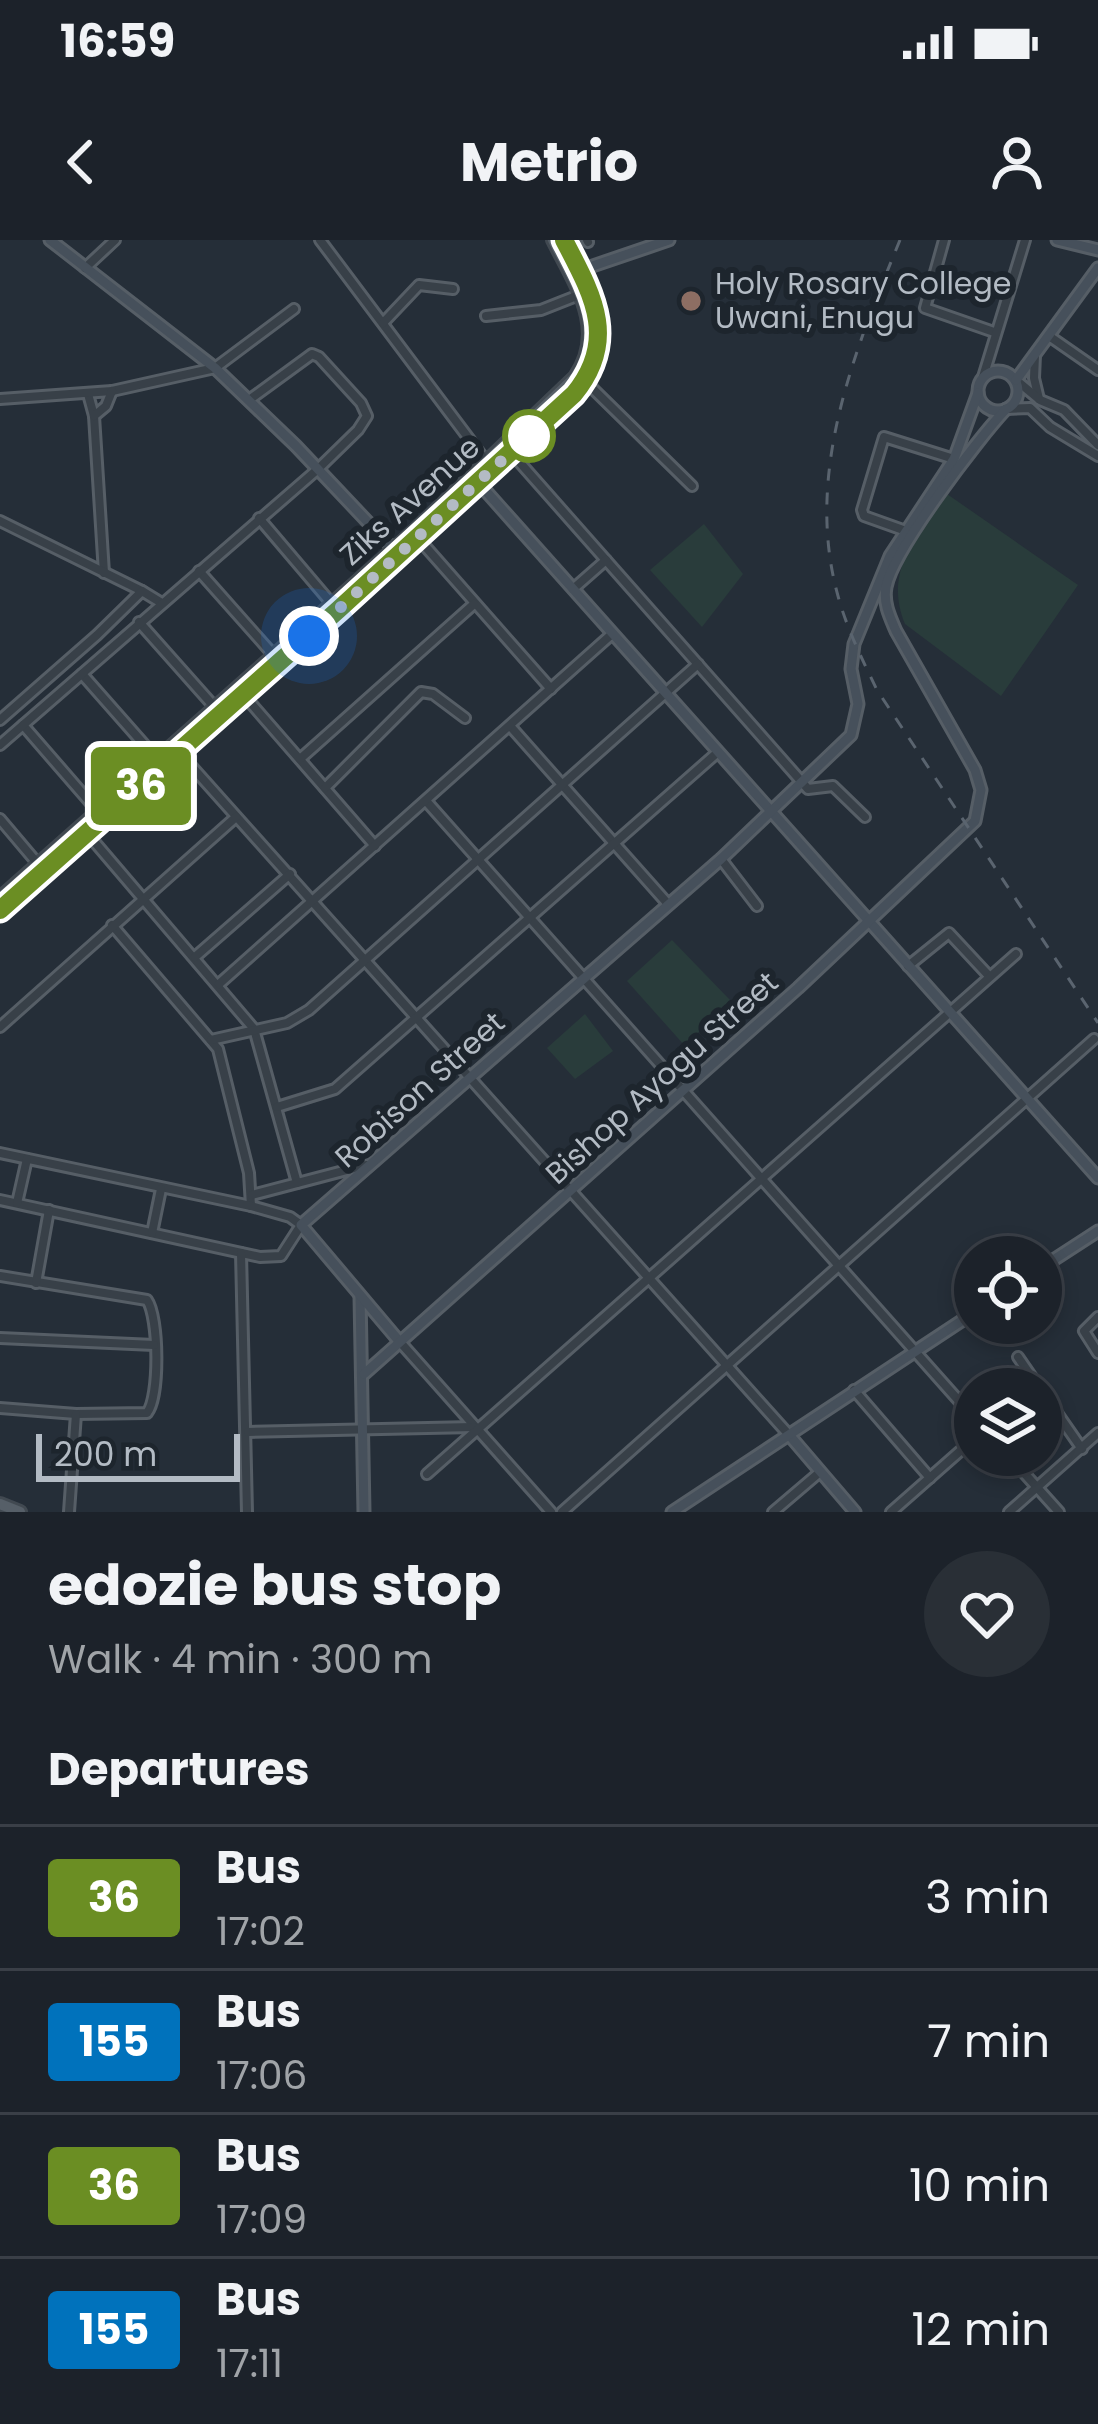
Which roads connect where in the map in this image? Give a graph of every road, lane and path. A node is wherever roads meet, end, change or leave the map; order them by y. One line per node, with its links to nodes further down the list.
1 (50, 240): 12 (main road)
2 (115, 240): 12 (street)
3 (320, 240): 18 (street)
4 (553, 240): 13 (main road, Ziks Avenue)
5 (564, 240): 13 (main road, Ziks Avenue)
6 (668, 240): 13 (main road)
7 (944, 240): 19 (street)
8 (1024, 240): 19 (street)
9 (1057, 240): 10 (main road)
10 (1098, 248)
11 (1098, 268): 20 (main road)
12 (83, 269): 22 (main road)
13 (575, 272): 15 (main road, Ziks Avenue); 26 (main road, Ziks Avenue)
14 (453, 289): 18 (street)
15 (580, 294): 17 (street); 36 (main road, Ziks Avenue)
16 (294, 308): 22 (street)
17 (486, 316)
18 (382, 323): 39 (street)
19 (994, 332): 24 (street)
20 (1048, 336): 21 (main road); 23 (street)
21 (1035, 355): 25 (main road); 32 (street)
22 (215, 368): 27 (street); 31 (main road)
23 (1098, 370)
24 (983, 377): 25 (main road); 28 (main road)
25 (1016, 380): 32 (street); 33 (main road)
26 (584, 381): 36 (main road, Ziks Avenue); 42 (street)
27 (112, 391): 29 (street); 34 (street)
28 (978, 393): 33 (main road); 38 (main road)
29 (88, 394): 30 (street); 34 (street)
30 (0, 399)
31 (249, 400): 40 (main road); 40 (street)
32 (1040, 400): 35 (street)
33 (1006, 409): 37 (street); 53 (main road)
34 (94, 416): 50 (street)
35 (1098, 445)
36 (509, 449): 39 (main road, Ziks Avenue); 48 (street)
37 (1098, 456)
38 (954, 459): 45 (main road); 45 (street)
39 (490, 466): 41 (main road, Ziks Avenue)
40 (318, 469): 43 (street); 47 (main road)
41 (475, 480): 46 (main road, Ziks Avenue); 51 (main road)
42 (692, 486)
43 (259, 518): 49 (street); 56 (street)
44 (0, 521): 50 (street)
45 (906, 531): 53 (main road)
46 (415, 535): 47 (main road, Ziks Avenue); 55 (street)
47 (396, 552): 56 (main road, Ziks Avenue)
48 (606, 560): 51 (street); 60 (street)
49 (199, 571): 54 (street); 59 (street)
50 (104, 573): 52 (street)
51 (573, 589): 58 (main road)
52 (142, 590): 54 (street); 67 (street)
53 (879, 595): 75 (main road, Robison Street); 98 (main road, Bishop Ayogu Street)
54 (160, 602): 57 (street)
55 (474, 604): 62 (street); 74 (street)
56 (335, 606): 59 (main road, Ziks Avenue)
57 (140, 622): 61 (street); 65 (street)
58 (612, 634): 62 (street); 64 (main road)
59 (276, 658): 63 (main road, Ziks Avenue)
60 (698, 664): 64 (street); 75 (street)
61 (82, 674): 68 (street); 73 (street)
62 (551, 688): 69 (street)
63 (240, 691): 65 (main road, Ziks Avenue); 74 (street)
64 (665, 694): 72 (main road); 76 (street)
65 (217, 710): 71 (main road, Ziks Avenue)
66 (465, 718): 77 (street)
67 (0, 720)
68 (23, 725): 70 (street); 80 (street)
69 (510, 726): 76 (street); 78 (street)
70 (0, 745)
71 (175, 748): 73 (main road, Ziks Avenue); 80 (main road, Ziks Avenue); 81 (street)
72 (718, 752): 79 (main road); 85 (street)
73 (156, 758): 80 (main road, Ziks Avenue)
74 (300, 759): 77 (street)
75 (802, 784): 79 (main road, Robison Street); 82 (street)
76 (564, 785): 85 (street); 88 (street)
77 (326, 788): 86 (street)
78 (427, 802): 86 (street); 88 (street)
79 (771, 812): 87 (main road, Robison Street); 98 (main road)
80 (101, 815): 84 (main road, Ziks Avenue)
81 (237, 816): 90 (street); 92 (street)
82 (866, 817)
83 (0, 820): 89 (street)
84 (84, 830): 89 (main road, Ziks Avenue); 92 (street)
85 (615, 844): 94 (street); 97 (street)
86 (375, 846): 93 (street)
87 (721, 859): 94 (main road, Robison Street); 95 (street)
88 (477, 860): 97 (street); 102 (street)
89 (42, 868): 91 (main road, Ziks Avenue); 96 (main road, Ziks Avenue)
90 (290, 874): 93 (street); 101 (street)
91 (0, 898)
92 (143, 898): 99 (street); 101 (street)
93 (314, 902): 102 (street); 106 (street)
94 (668, 904): 105 (main road, Robison Street)
95 (757, 905)
96 (0, 910)
97 (530, 919): 105 (street); 108 (street)
98 (869, 923): 103 (main road); 114 (main road, Bishop Ayogu Street)
99 (112, 925): 109 (street); 112 (street)
100 (1016, 954): 104 (street)
101 (195, 957): 106 (street)
102 (366, 961): 108 (street); 110 (street)
103 (908, 966): 104 (street); 107 (main road)
104 (990, 976): 107 (street)
105 (584, 977): 113 (main road, Robison Street); 114 (street)
106 (219, 984): 110 (street)
107 (949, 1012): 115 (main road); 120 (street)
108 (418, 1017): 113 (street); 116 (street)
109 (0, 1027)
110 (254, 1029): 112 (street); 116 (street)
111 (1094, 1039): 115 (street)
112 (211, 1040): 126 (street)
113 (471, 1076): 119 (main road, Robison Street); 124 (street)
114 (682, 1090): 120 (street); 124 (main road, Bishop Ayogu Street)
115 (1026, 1096): 121 (main road); 134 (street)
116 (277, 1107): 122 (street)
117 (0, 1153): 118 (street)
118 (27, 1159): 123 (street); 127 (street)
119 (376, 1162): 122 (street); 129 (main road, Robison Street)
120 (761, 1175): 134 (street); 136 (street)
121 (1098, 1178)
122 (296, 1183): 126 (street)
123 (161, 1189): 126 (street); 131 (street)
124 (572, 1191): 136 (street); 142 (main road, Bishop Ayogu Street)
125 (0, 1199): 127 (street)
126 (251, 1201): 129 (street)
127 (17, 1203): 128 (street)
128 (49, 1210): 131 (street); 137 (street)
129 (301, 1225): 132 (street); 138 (main road)
130 (1098, 1231): 133 (main road)
131 (152, 1233): 132 (street)
132 (241, 1253): 157 (street)
133 (1062, 1254)
134 (838, 1264): 144 (street); 147 (street)
135 (0, 1276): 137 (street)
136 (648, 1278): 147 (street); 156 (street)
137 (36, 1283): 143 (street)
138 (360, 1295): 142 (main road); 149 (main road)
139 (1098, 1317): 145 (street)
140 (954, 1326): 144 (main road)
141 (0, 1338): 143 (street)
142 (399, 1340): 149 (main road, Bishop Ayogu Street); 156 (street)
143 (154, 1345): 153 (street)
144 (916, 1351): 150 (main road); 151 (street)
145 (1098, 1353)
146 (1018, 1357): 148 (street)
147 (727, 1366): 159 (street); 173 (street)
148 (1026, 1368)
149 (364, 1374): 155 (main road)
150 (854, 1390): 159 (main road); 165 (street)
151 (954, 1395)
152 (0, 1408): 153 (street)
153 (76, 1414): 169 (street)
154 (1062, 1420): 160 (street)
155 (365, 1428): 156 (street); 157 (street); 171 (main road)
156 (477, 1428): 163 (street); 172 (street)
157 (248, 1432): 170 (street)
158 (1098, 1433): 160 (street)
159 (790, 1436): 162 (main road); 174 (main road)
160 (1082, 1449): 166 (street)
161 (954, 1457): 165 (street)
162 (820, 1472): 175 (street); 176 (main road)
163 (427, 1474)
164 (1027, 1476): 166 (street)
165 (930, 1478): 177 (street)
166 (1037, 1487): 178 (street); 179 (street)
167 (0, 1504): 168 (main road)
168 (20, 1512)
169 (70, 1512)
170 (247, 1512)
171 (364, 1512)
172 (551, 1512)
173 (562, 1512)
174 (672, 1512)
175 (772, 1512)
176 (855, 1512)
177 (891, 1512)
178 (1009, 1512)
179 (1059, 1512)

